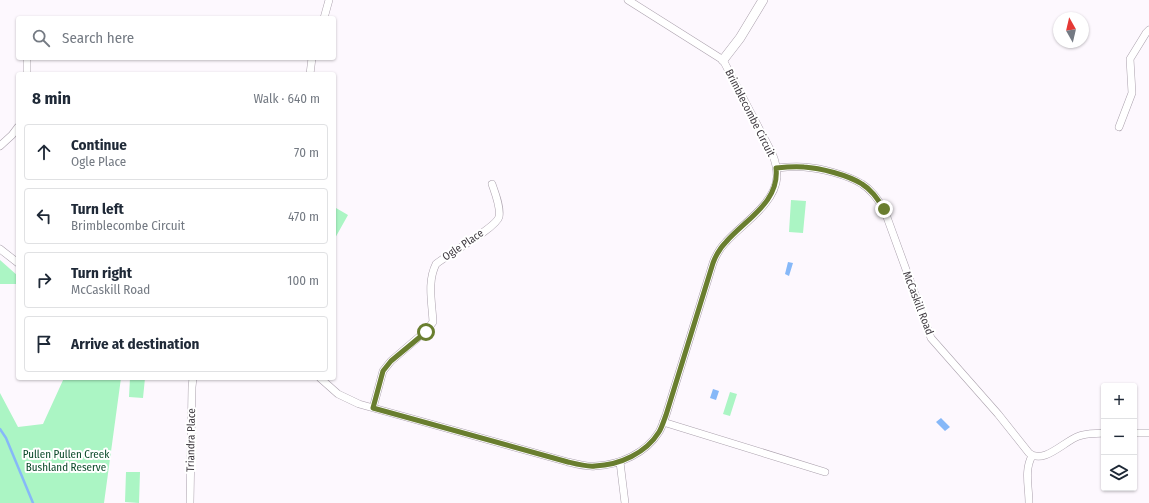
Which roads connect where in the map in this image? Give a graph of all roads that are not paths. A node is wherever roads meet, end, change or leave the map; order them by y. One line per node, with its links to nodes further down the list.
1 (330, 0): 4 (street)
2 (628, 0): 8 (street, Brimblecombe Circuit)
3 (763, 0): 8 (street)
4 (325, 16)
5 (1149, 30): 11 (street)
6 (27, 60): 9 (street)
7 (312, 60): 10 (street)
8 (723, 60): 14 (street, Brimblecombe Circuit)
9 (27, 72)
10 (310, 72)
11 (1119, 127)
12 (16, 130): 13 (street)
13 (0, 146)
14 (776, 168): 21 (street, Brimblecombe Circuit); 25 (street, McCaskill Road)
15 (492, 184): 20 (street, Ogle Place)
16 (0, 249): 17 (street)
17 (16, 261)
18 (193, 380): 28 (street, Triandra Place)
19 (322, 380): 20 (street, Brimblecombe Circuit)
20 (373, 408): 26 (street, Brimblecombe Circuit)
21 (663, 422): 26 (street, Brimblecombe Circuit); 27 (street)
22 (1137, 433): 23 (street)
23 (1149, 433)
24 (1101, 434): 25 (street)
25 (1032, 456): 30 (street)
26 (620, 462): 29 (street)
27 (825, 472)
28 (190, 503)
29 (625, 503)
30 (1029, 503)

